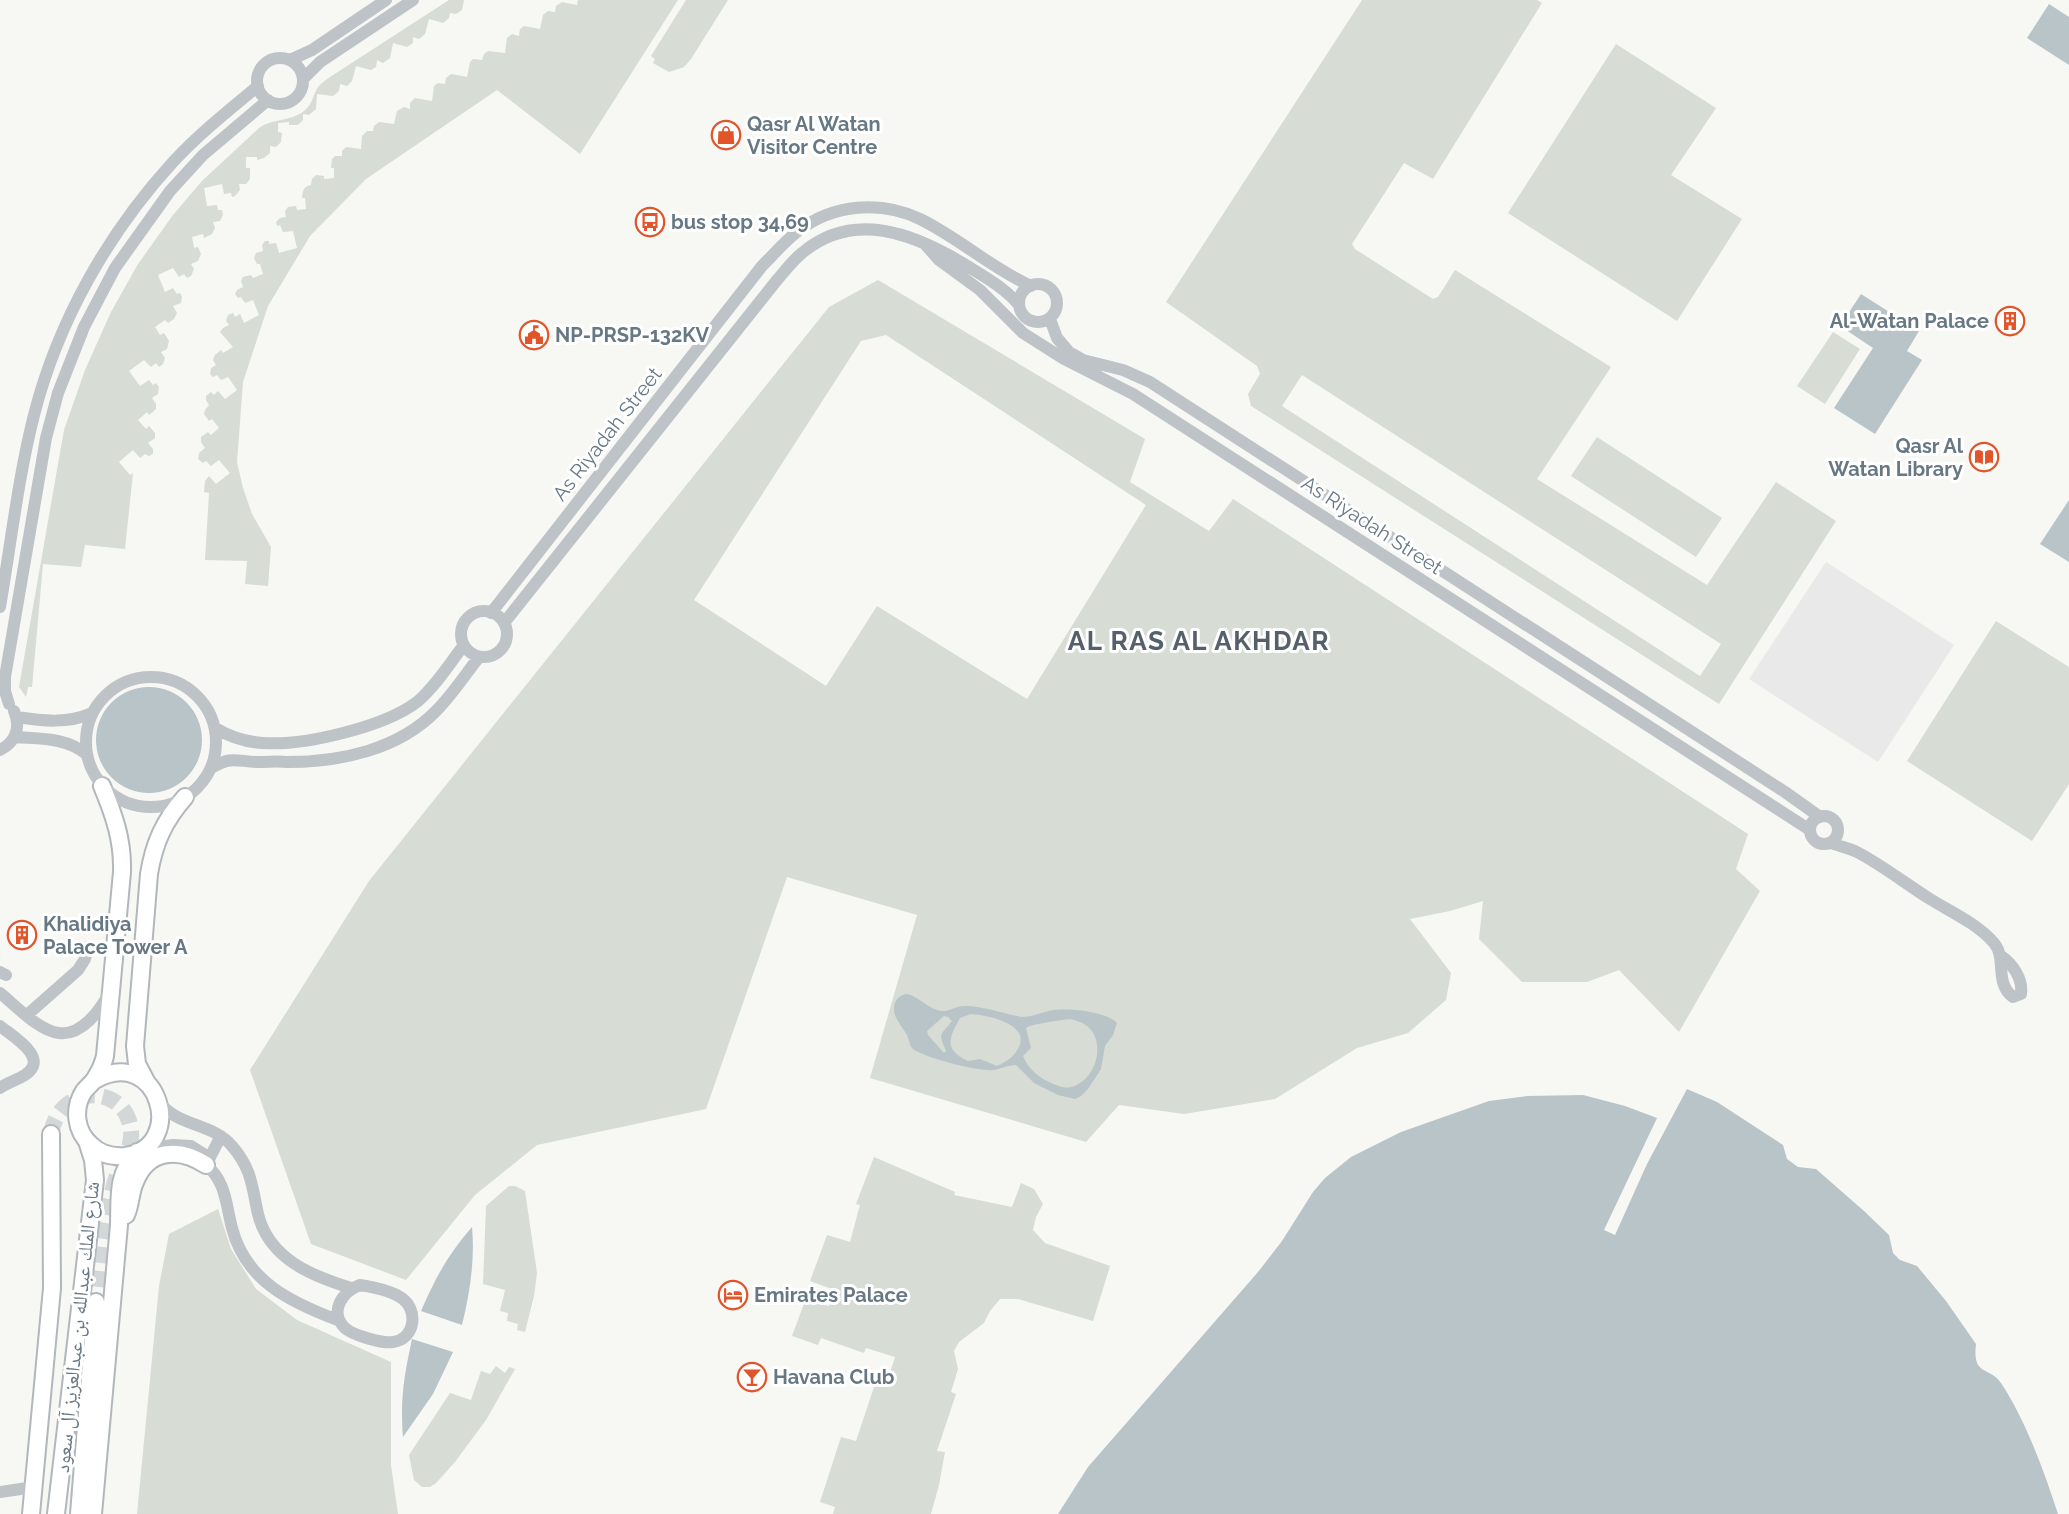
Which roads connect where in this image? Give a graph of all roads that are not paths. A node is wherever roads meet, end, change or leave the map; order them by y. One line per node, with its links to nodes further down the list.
1 (386, 0): 3 (street)
2 (413, 0): 4 (street)
3 (290, 60): 4 (street); 5 (street)
4 (303, 79): 6 (street)
5 (258, 86): 6 (street); 11 (street)
6 (268, 100): 16 (street)
7 (924, 243): 9 (street, As Riyadah Street); 13 (street, As Riyadah Street); 29 (street, As Riyadah Street)
8 (1030, 286): 9 (street); 10 (street); 12 (street, As Riyadah Street)
9 (1019, 305): 10 (street)
10 (1050, 319): 28 (street, As Riyadah Street)
11 (0, 608)
12 (491, 613): 13 (street); 14 (street)
13 (504, 623): 15 (street)
14 (464, 645): 15 (street); 20 (street)
15 (479, 657): 23 (street)
16 (4, 702): 18 (street)
17 (92, 713): 18 (street); 19 (street); 24 (street)
18 (17, 717): 21 (street)
19 (215, 728): 20 (street); 25 (street)
20 (341, 733): 23 (street)
21 (15, 737): 22 (street); 24 (street)
22 (0, 750)
23 (361, 753): 25 (street)
24 (86, 754): 26 (street)
25 (211, 768): 27 (street)
26 (102, 786): 27 (street); 35 (street)
27 (185, 797): 40 (street)
28 (1820, 817): 29 (street); 30 (street)
29 (1810, 830): 31 (street)
30 (1838, 832): 31 (street); 32 (street)
31 (1831, 843): 32 (street)
32 (1856, 851): 34 (street)
33 (88, 947): 37 (street)
34 (2001, 956)
35 (110, 990): 37 (street); 39 (street)
36 (0, 993): 37 (street)
37 (27, 1016)
38 (0, 1026): 41 (street)
39 (95, 1080): 40 (street); 45 (street)
40 (148, 1084): 42 (street)
41 (0, 1088)
42 (159, 1102): 44 (street); 46 (street)
43 (51, 1134): 52 (street)
44 (221, 1136): 47 (street); 49 (street)
45 (87, 1141): 46 (street); 55 (street, شارع الملك عبدالله بن عبدالعزيز آل سعود)
46 (140, 1150): 47 (street); 48 (street, شارع الملك عبدالله بن عبدالعزيز آل سعود)
47 (208, 1161): 48 (street); 51 (street)
48 (119, 1226): 57 (street, شارع الملك عبدالله بن عبدالعزيز آل سعود)
49 (351, 1288): 51 (street); 51 (street)
50 (96, 1302): 56 (street)
51 (340, 1321)
52 (34, 1487): 53 (street); 54 (street)
53 (0, 1492)
54 (31, 1514)
55 (56, 1514)
56 (79, 1514)
57 (93, 1514)

